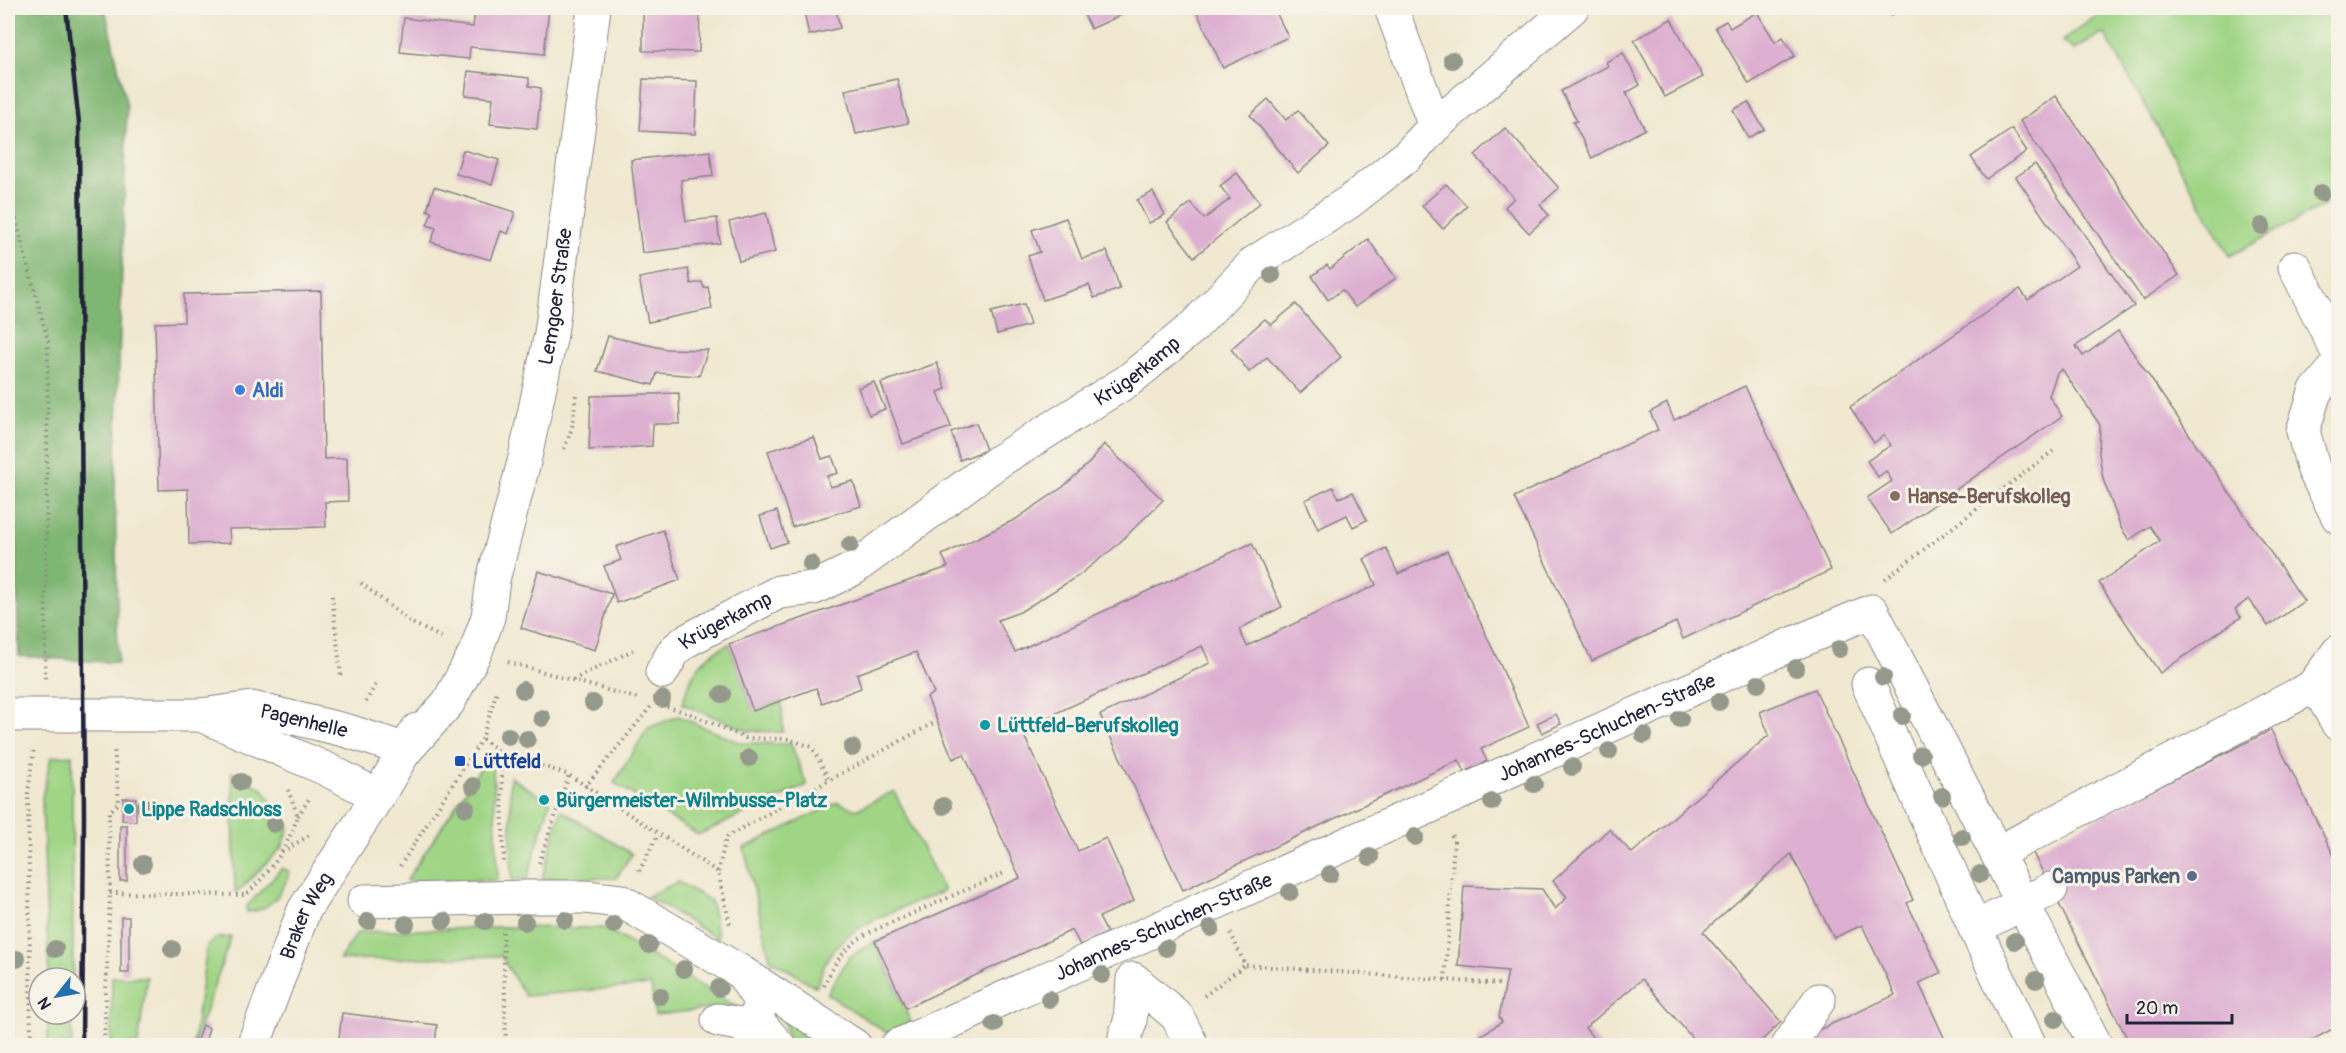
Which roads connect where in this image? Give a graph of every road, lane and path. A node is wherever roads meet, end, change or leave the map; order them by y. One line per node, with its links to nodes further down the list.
1 (594, 8): 11 (street, Lemgoer Straße)
2 (1391, 8): 4 (street)
3 (1572, 8): 4 (street, Krügerkamp)
4 (1435, 126): 18 (street, Krügerkamp)
5 (8, 190): 23 (path)
6 (2295, 267): 7 (street)
7 (2338, 352)
8 (2338, 365): 10 (street)
9 (2053, 451): 14 (path)
10 (2338, 517)
11 (493, 580): 15 (street, Lemgoer Straße); 36 (street, Lemgoer Straße)
12 (362, 582): 15 (path)
13 (332, 596): 19 (path)
14 (1872, 611): 45 (street); 55 (street, Johannes-Schuchen-Straße)
15 (461, 647): 36 (street, Lemgoer Straße)
16 (2338, 652): 22 (street)
17 (501, 660): 24 (path)
18 (662, 672)
19 (341, 677)
20 (498, 682): 30 (path)
21 (1868, 684): 54 (street)
22 (2312, 687): 29 (street); 45 (street)
23 (43, 703): 25 (street, Pagenhelle); 26 (street, Pagenhelle); 32 (path)
24 (653, 703): 39 (path); 41 (path)
25 (8, 715)
26 (121, 715): 27 (street, Pagenhelle); 35 (path)
27 (201, 715): 36 (street, Pagenhelle); 42 (street, Pagenhelle)
28 (937, 720): 39 (path)
29 (2338, 724)
30 (482, 739): 37 (path); 46 (path)
31 (126, 748): 35 (path)
32 (34, 749): 33 (path); 66 (path)
33 (46, 749)
34 (103, 749): 35 (path)
35 (114, 749): 49 (path)
36 (406, 750): 42 (street, Lemgoer Straße)
37 (501, 752): 38 (path); 51 (path)
38 (569, 775): 41 (path); 51 (path)
39 (828, 778): 47 (path)
40 (283, 784): 49 (path)
41 (585, 787): 43 (path)
42 (378, 795): 67 (street, Braker Weg)
43 (658, 835): 47 (path); 52 (path)
44 (1454, 842): 58 (path)
45 (1997, 854): 50 (street)
46 (399, 868)
47 (718, 872): 56 (path)
48 (1004, 873): 61 (path)
49 (110, 893): 65 (path)
50 (2037, 896): 54 (street); 75 (street)
51 (511, 897): 52 (street); 53 (street); 68 (path)
52 (621, 901): 56 (street)
53 (364, 902)
54 (1975, 928): 74 (street)
55 (1119, 946): 57 (street); 71 (street, Johannes-Schuchen-Straße)
56 (740, 967): 61 (street); 69 (street)
57 (1133, 979): 62 (street); 64 (street)
58 (1445, 980): 59 (path); 62 (path)
59 (1500, 984)
60 (1819, 1000): 73 (street)
61 (810, 1016): 70 (street)
62 (1178, 1016): 72 (street)
63 (718, 1020): 69 (street)
64 (1125, 1036)
65 (104, 1042)
66 (31, 1046)
67 (253, 1046)
68 (506, 1046)
69 (777, 1046)
70 (855, 1046)
71 (897, 1046)
72 (1192, 1046)
73 (1788, 1046)
74 (2030, 1046)
75 (2096, 1046)

